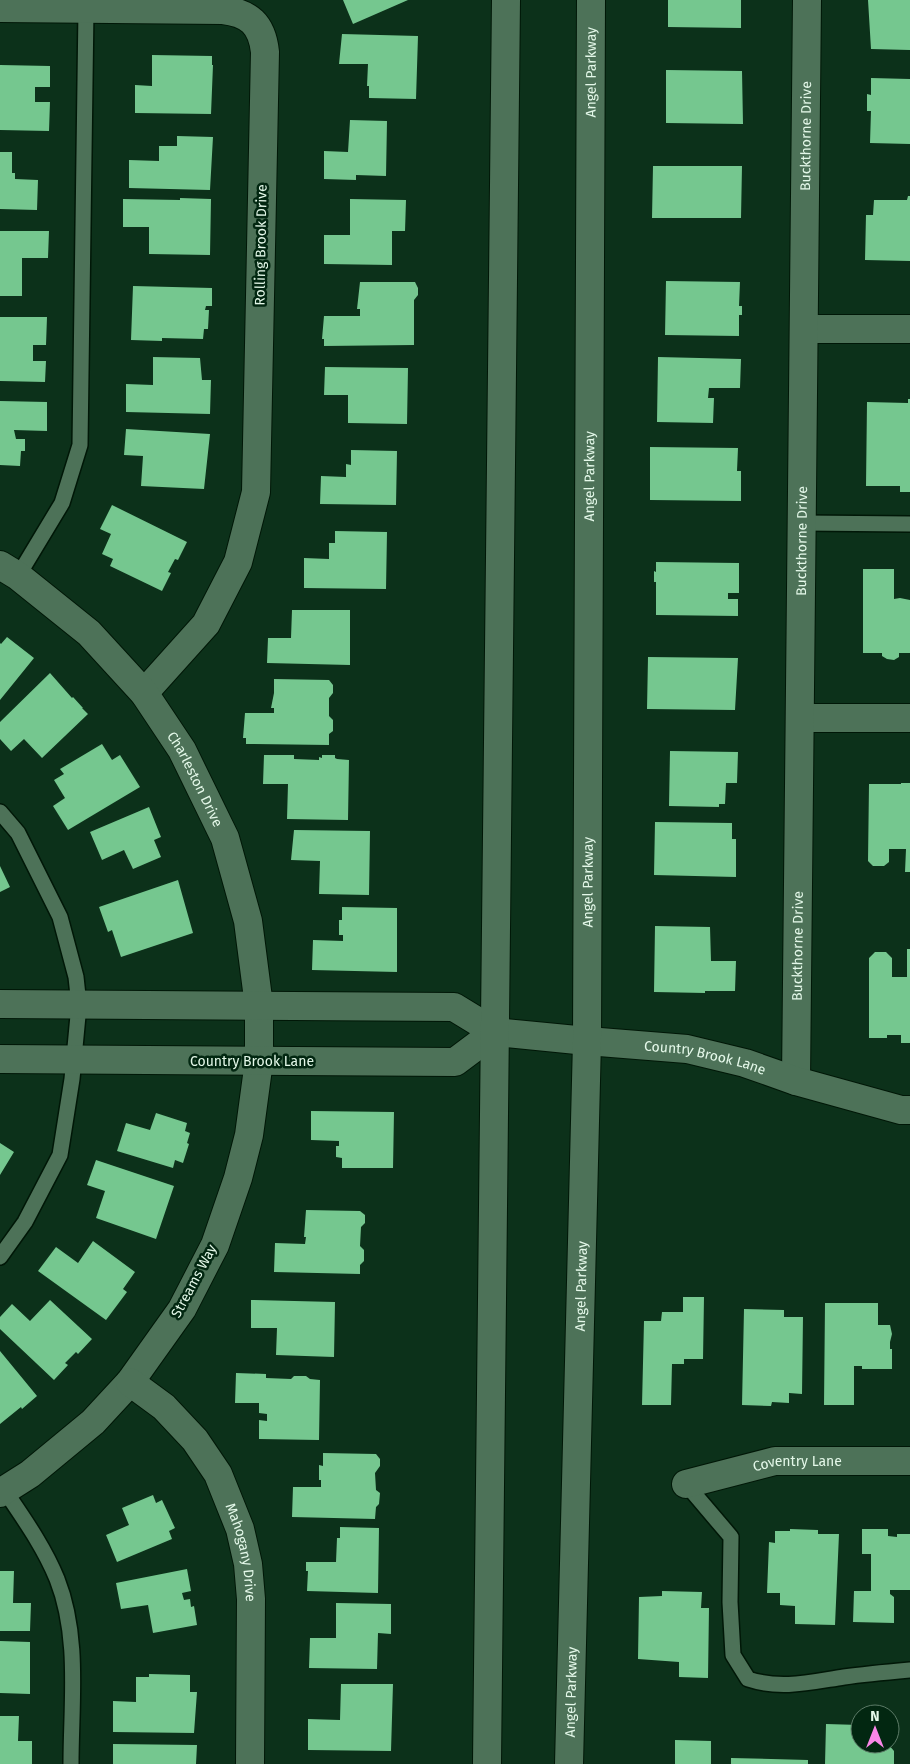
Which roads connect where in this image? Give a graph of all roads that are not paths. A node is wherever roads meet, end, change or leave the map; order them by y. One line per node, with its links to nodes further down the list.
1 (506, 0): 18 (street)
2 (591, 0): 19 (street, Angel Parkway)
3 (807, 0): 6 (street, Buckthorne Drive)
4 (0, 8): 5 (street, Rolling Brook Drive)
5 (86, 9): 10 (lane); 11 (street, Rolling Brook Drive)
6 (804, 329): 7 (street); 8 (street, Buckthorne Drive)
7 (910, 329)
8 (802, 523): 9 (lane); 12 (street, Buckthorne Drive)
9 (910, 524)
10 (9, 570): 11 (street, Charleston Drive)
11 (144, 694): 17 (street, Charleston Drive)
12 (800, 718): 13 (street); 23 (street, Buckthorne Drive)
13 (910, 718)
14 (0, 812): 16 (lane)
15 (0, 1004): 16 (street, Country Brook Lane)
16 (79, 1005): 17 (street, Country Brook Lane); 21 (lane)
17 (259, 1006): 18 (street, Country Brook Lane); 22 (street, Charleston Drive)
18 (495, 1032): 19 (street, Country Brook Lane); 22 (street, Country Brook Lane); 33 (street)
19 (587, 1041): 23 (street, Country Brook Lane); 34 (street, Angel Parkway)
20 (0, 1059): 21 (street, Country Brook Lane)
21 (73, 1060): 22 (street, Country Brook Lane); 25 (lane)
22 (259, 1061): 26 (street, Streams Way)
23 (796, 1081): 24 (street, Country Brook Lane)
24 (910, 1110)
25 (0, 1257)
26 (130, 1382): 29 (street, Streams Way); 32 (street, Mahogany Drive)
27 (910, 1461): 28 (street, Coventry Lane)
28 (686, 1484): 30 (lane)
29 (2, 1492): 31 (lane)
30 (910, 1670)
31 (71, 1764)
32 (250, 1764)
33 (487, 1764)
34 (569, 1764)

